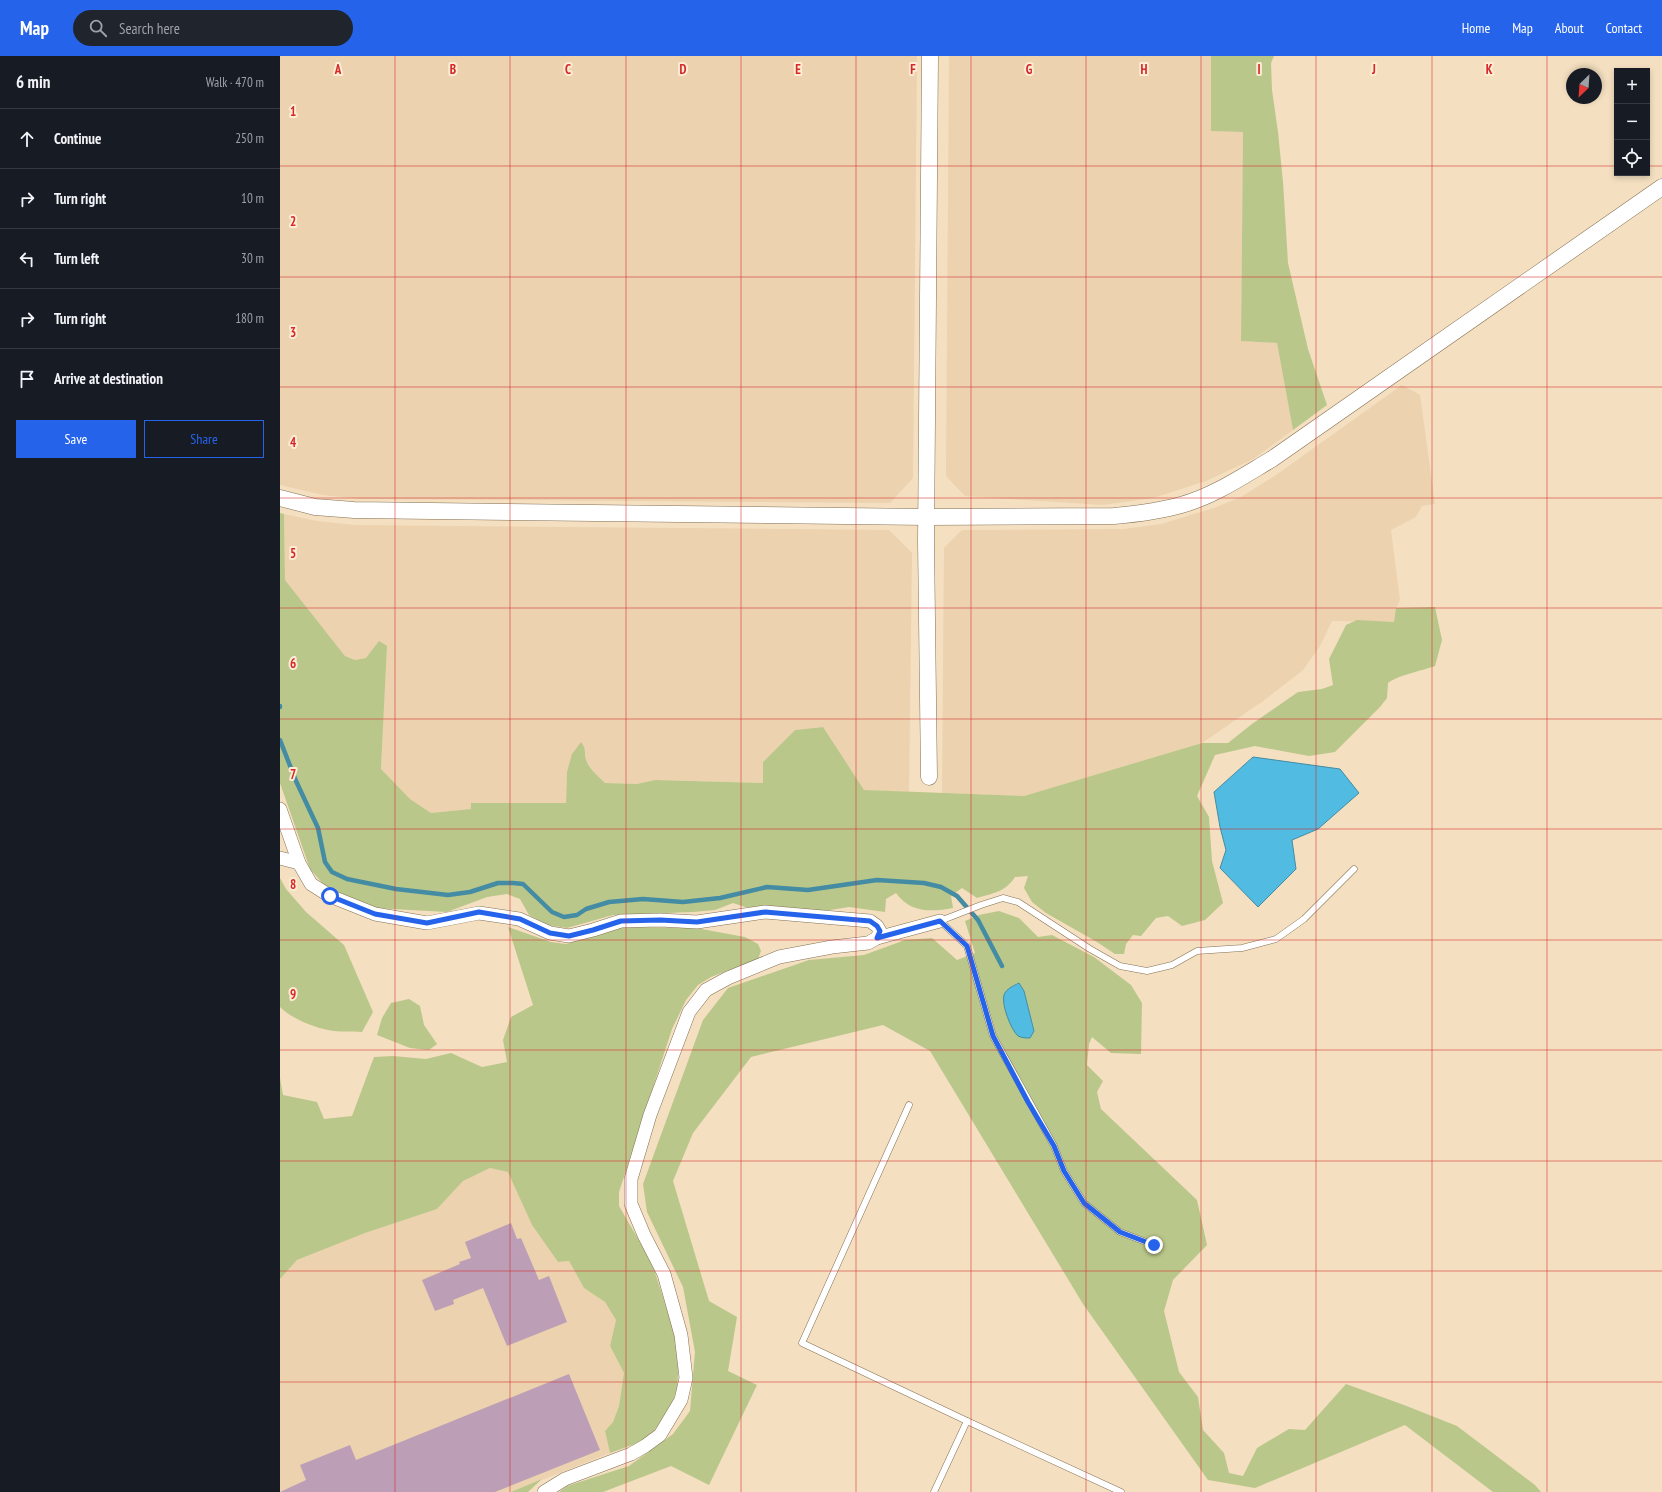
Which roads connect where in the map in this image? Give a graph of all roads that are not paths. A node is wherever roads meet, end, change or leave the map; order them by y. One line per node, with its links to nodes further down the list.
1 (930, 56): 4 (street)
2 (1662, 187): 4 (street)
3 (280, 498): 4 (street)
4 (927, 517): 5 (street)
5 (929, 777)
6 (280, 809): 8 (street)
7 (280, 858): 8 (street)
8 (299, 863): 11 (street)
9 (1354, 868): 10 (lane)
10 (940, 921): 11 (street); 13 (lane)
11 (877, 938): 15 (street)
12 (909, 1104): 14 (lane)
13 (1154, 1245)
14 (968, 1421): 16 (lane); 17 (lane)
15 (544, 1492)
16 (934, 1492)
17 (1121, 1492)

